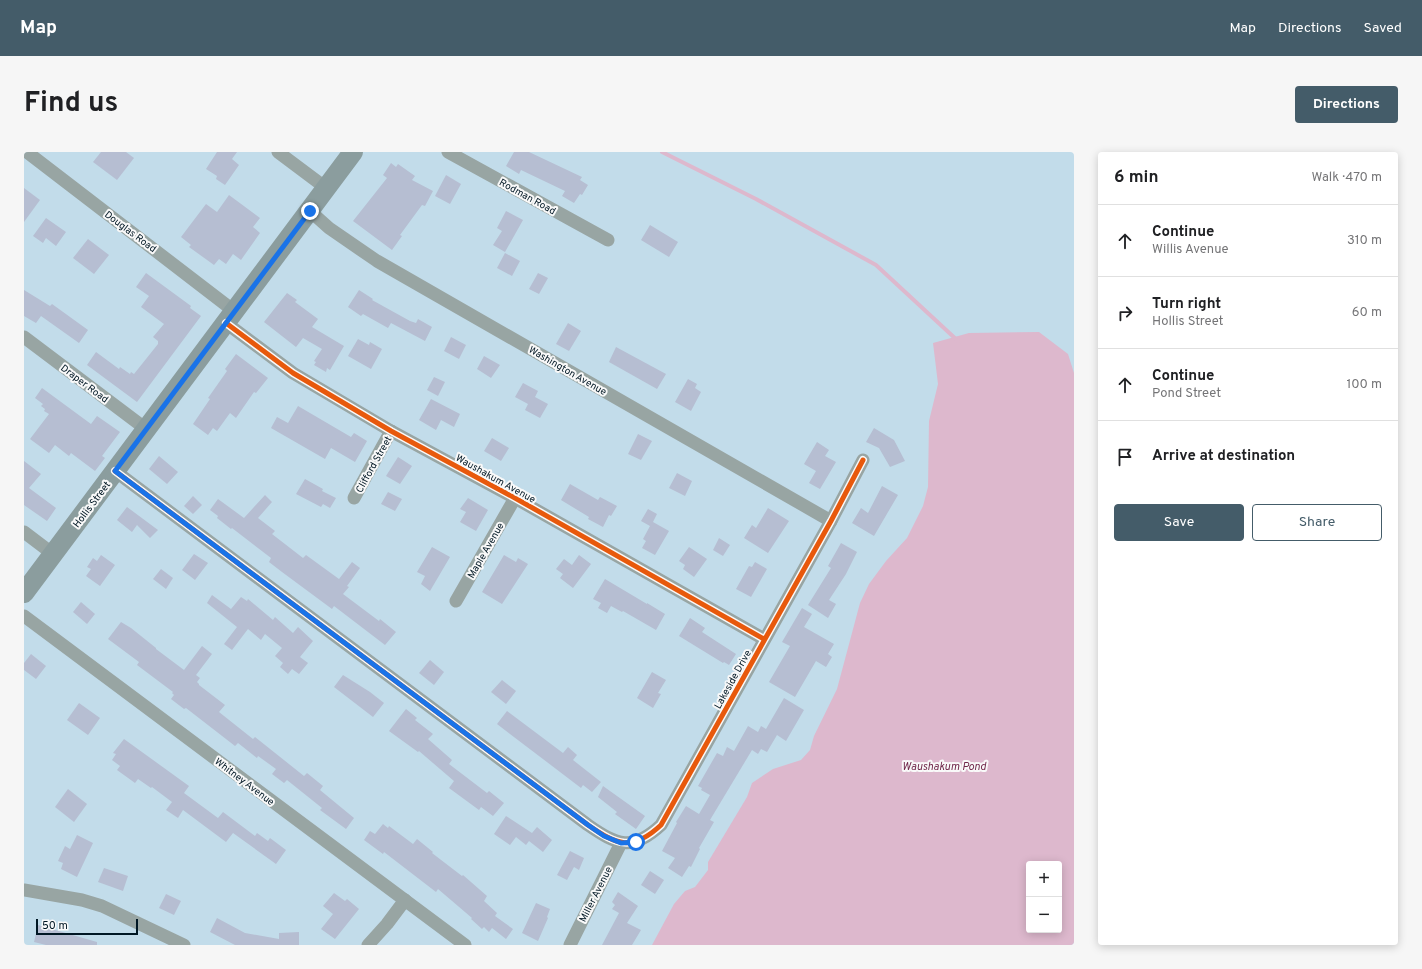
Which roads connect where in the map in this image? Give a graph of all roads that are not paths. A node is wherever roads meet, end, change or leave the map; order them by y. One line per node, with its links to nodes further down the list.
1 (27, 152): 8 (street, Douglas Road)
2 (278, 152): 5 (street)
3 (353, 152): 5 (main road, Hollis Street)
4 (448, 152): 7 (street, Rodman Road)
5 (326, 188): 6 (main road, Hollis Street)
6 (310, 211): 8 (main road, Hollis Street); 16 (street, Washington Avenue)
7 (608, 240)
8 (230, 317): 10 (main road, Hollis Street); 11 (street, Waushakum Avenue)
9 (24, 337): 10 (street, Draper Road)
10 (146, 429): 13 (main road, Hollis Street)
11 (392, 430): 14 (street, Clifford Street); 15 (street, Waushakum Avenue)
12 (863, 460): 16 (street, Lakeside Drive)
13 (115, 471): 18 (main road, Hollis Street); 23 (street)
14 (354, 498)
15 (515, 498): 20 (street, Maple Avenue); 22 (street, Waushakum Avenue)
16 (831, 521): 22 (street, Lakeside Drive)
17 (24, 532): 18 (street)
18 (53, 554): 19 (main road, Hollis Street)
19 (24, 593)
20 (456, 601)
21 (24, 616): 25 (street, Whitney Avenue)
22 (764, 639): 23 (street, Lakeside Drive)
23 (621, 843): 29 (street, Miller Avenue)
24 (24, 890): 26 (street)
25 (405, 900): 27 (street); 28 (street, Whitney Avenue)
26 (184, 945)
27 (368, 945)
28 (466, 945)
29 (570, 945)

